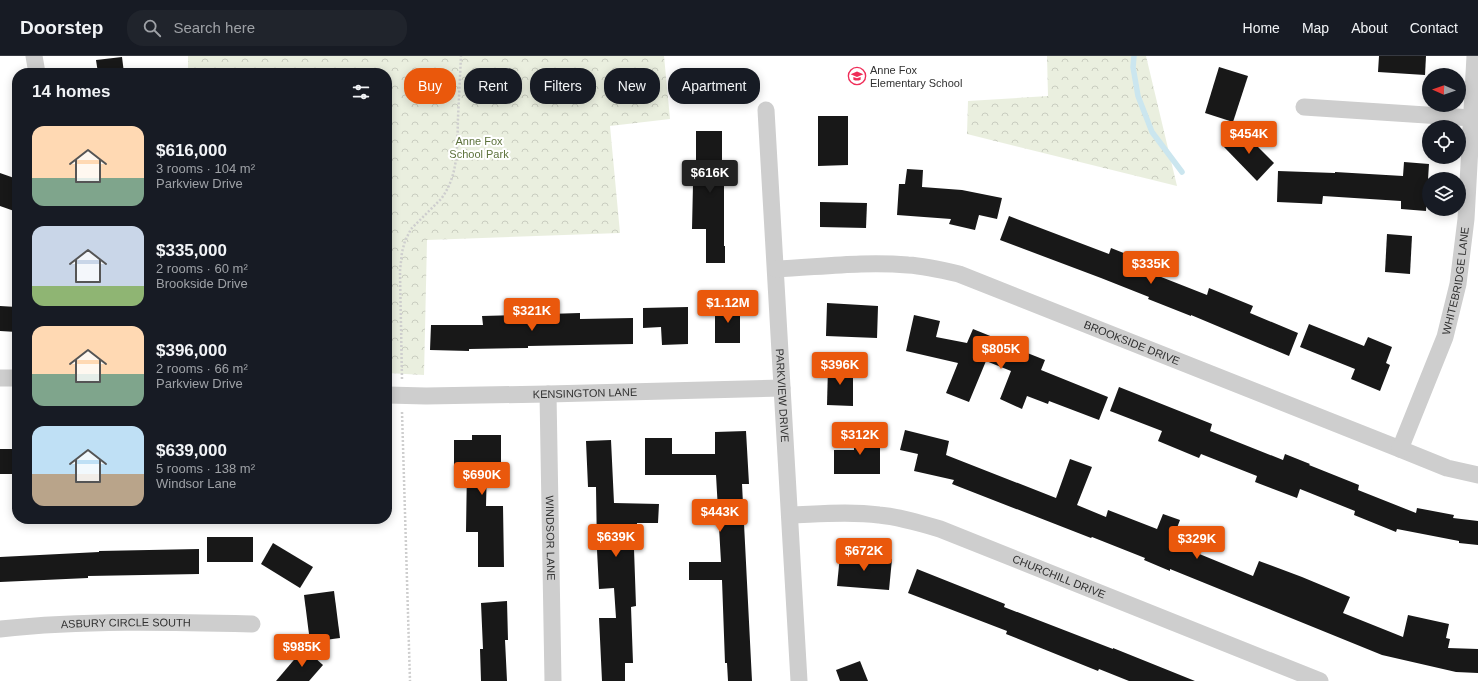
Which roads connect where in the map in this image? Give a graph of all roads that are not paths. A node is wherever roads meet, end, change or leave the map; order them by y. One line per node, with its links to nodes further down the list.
1 (34, 56): 3 (street)
2 (1475, 56): 6 (street, WHITEBRIDGE LANE)
3 (36, 68)
4 (1304, 107): 6 (street)
5 (766, 110): 7 (street, PARKVIEW DRIVE)
6 (1472, 118): 13 (street, WHITEBRIDGE LANE)
7 (776, 269): 10 (street, PARKVIEW DRIVE); 13 (street, BROOKSIDE DRIVE)
8 (0, 378): 9 (street)
9 (12, 378)
10 (782, 388): 11 (street, KENSINGTON LANE); 15 (street, PARKVIEW DRIVE)
11 (548, 394): 12 (street, KENSINGTON LANE); 18 (street, WINDSOR LANE)
12 (392, 395)
13 (1400, 450): 14 (street, BROOKSIDE DRIVE)
14 (1478, 475)
15 (790, 515): 19 (street, PARKVIEW DRIVE); 20 (street, CHURCHILL DRIVE)
16 (252, 624): 17 (street, ASBURY CIRCLE SOUTH)
17 (0, 629)
18 (553, 681)
19 (800, 681)
20 (1320, 681)

